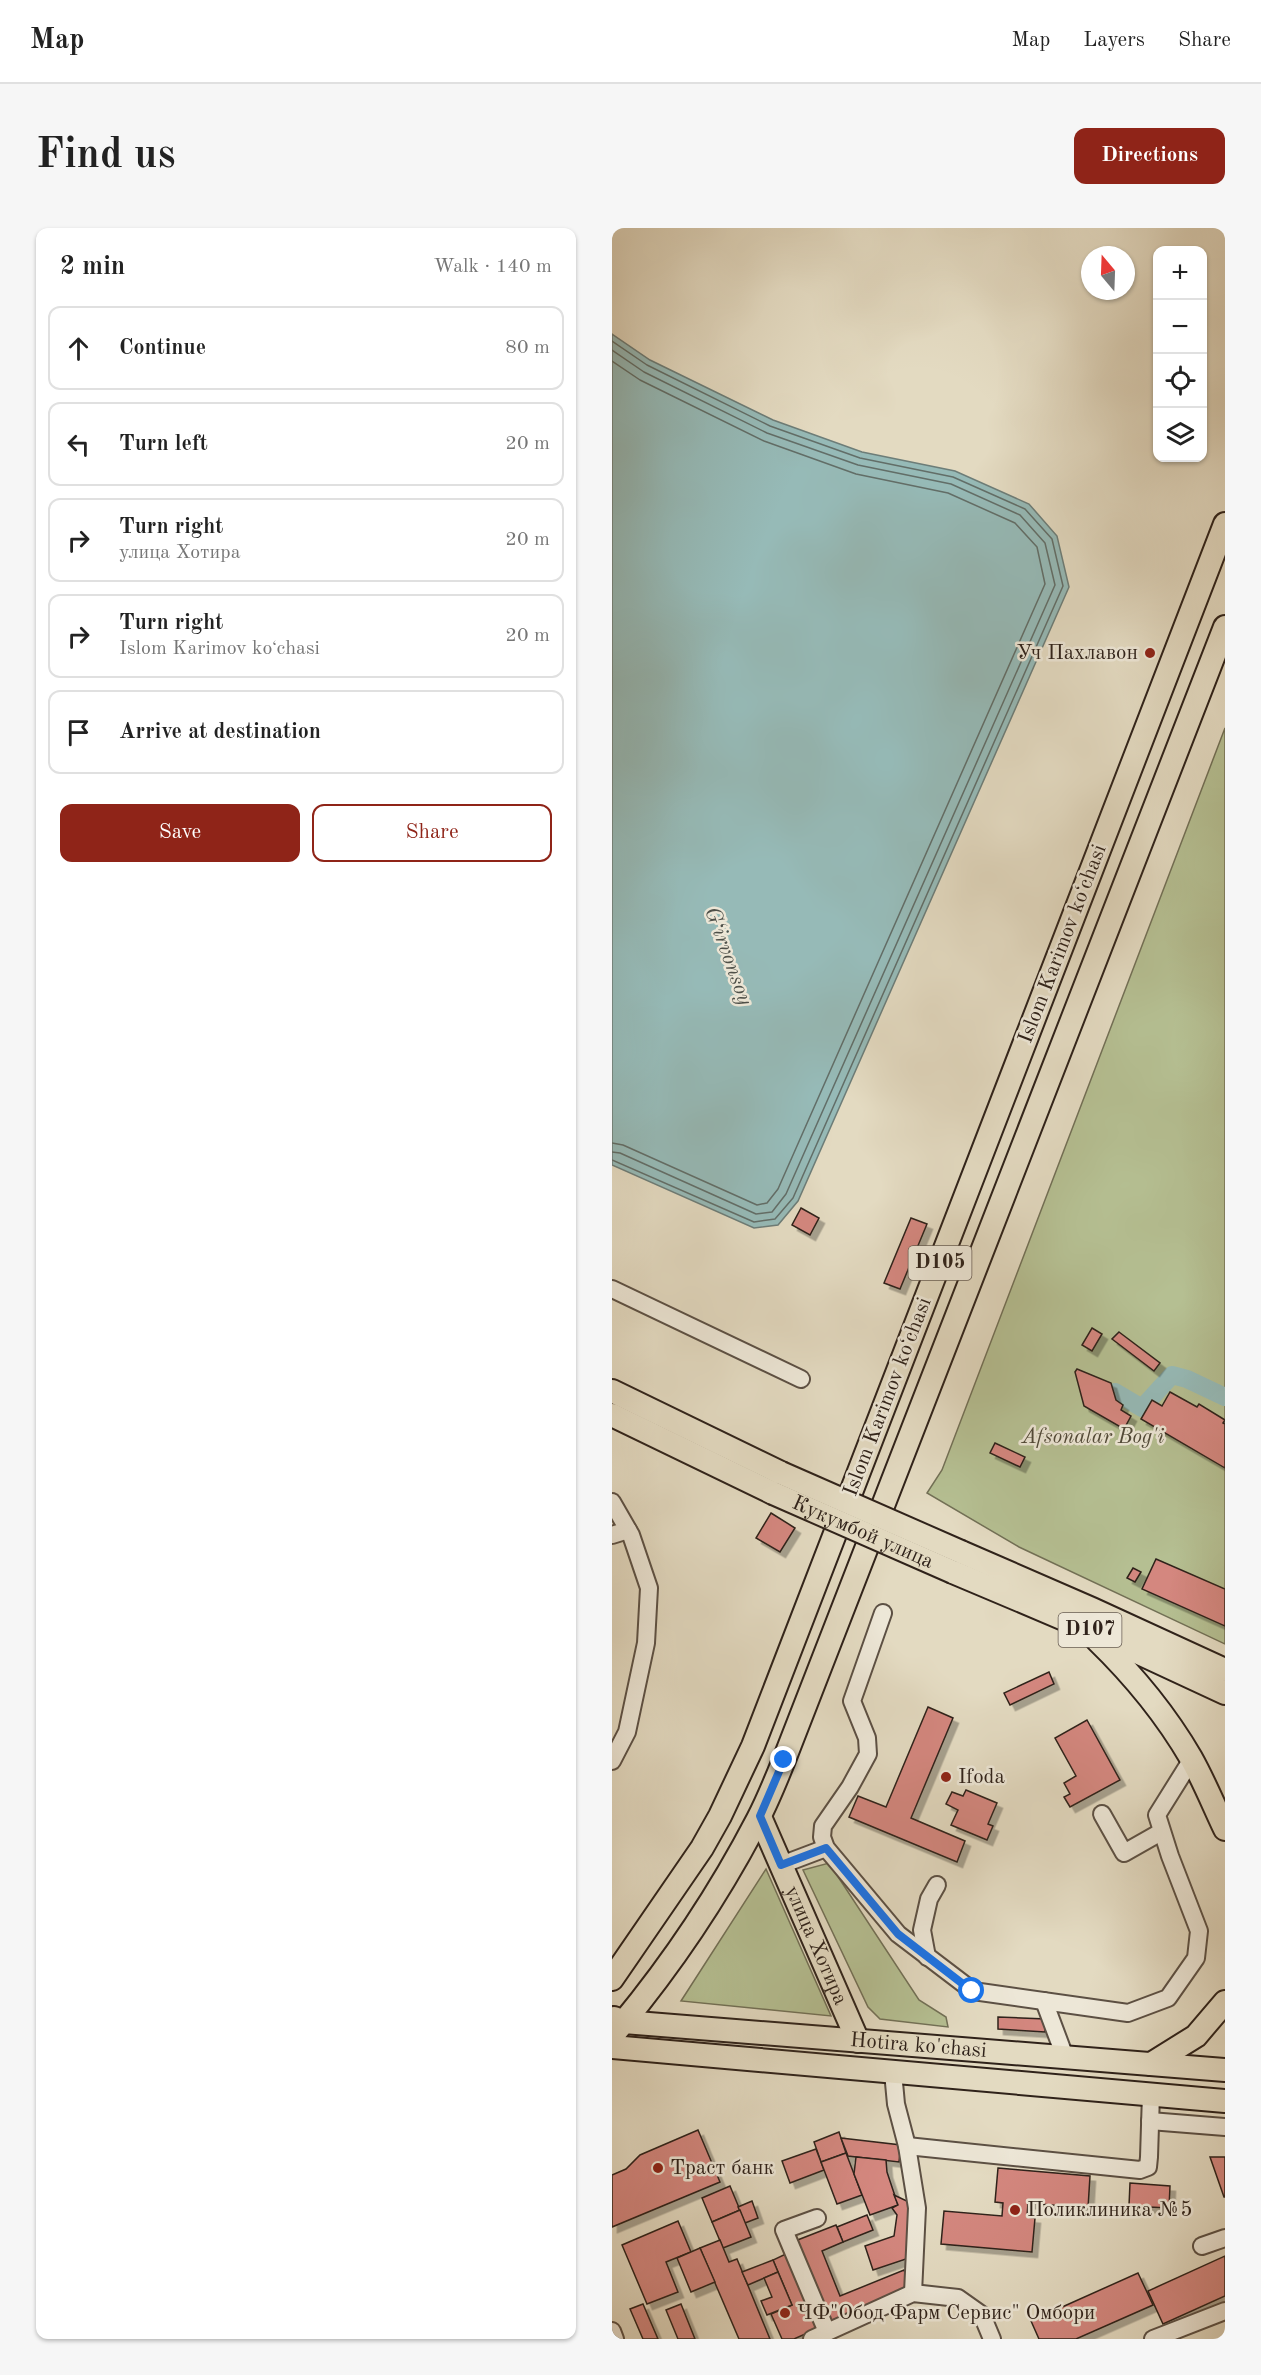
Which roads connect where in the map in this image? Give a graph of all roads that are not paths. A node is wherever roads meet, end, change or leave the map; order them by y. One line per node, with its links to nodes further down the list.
1 (1225, 524): 26 (main road, Islom Karimov koʻchasi / D105)
2 (1225, 627): 19 (main road, Islom Karimov koʻchasi / D105)
3 (612, 1289): 4 (street)
4 (801, 1379)
5 (612, 1391): 7 (main road, D107)
6 (612, 1415): 7 (main road, D107)
7 (777, 1483): 11 (main road, Кукумбой улица / D107, bridge)
8 (612, 1502): 9 (street)
9 (628, 1530): 10 (street); 17 (street)
10 (612, 1535)
11 (957, 1562): 13 (main road, D107); 14 (main road, D107)
12 (883, 1613): 22 (street)
13 (1083, 1627): 15 (main road, D107); 16 (main road)
14 (1225, 1670)
15 (1225, 1693)
16 (1192, 1759): 20 (main road); 21 (street)
17 (612, 1761)
18 (1102, 1814): 21 (street)
19 (760, 1816): 23 (main road, улица Хотира); 29 (main road, Islom Karimov koʻchasi / D105)
20 (1225, 1829)
21 (1161, 1832): 27 (street)
22 (826, 1848): 23 (street); 25 (street)
23 (781, 1865): 30 (main road, улица Хотира)
24 (937, 1885): 25 (street)
25 (927, 1957): 27 (street)
26 (612, 1979)
27 (1044, 2001): 32 (street)
28 (1225, 2002): 33 (main road)
29 (616, 2025): 30 (main road, Hotira ko'chasi)
30 (858, 2041): 32 (main road, Hotira ko'chasi)
31 (612, 2047): 35 (main road, Hotira ko'chasi)
32 (1065, 2057): 33 (main road, Hotira ko'chasi)
33 (1150, 2064): 34 (main road, Hotira ko'chasi)
34 (1225, 2070)
35 (893, 2072): 36 (main road, Hotira ko'chasi); 40 (street)
36 (1152, 2094): 37 (main road, Hotira ko'chasi); 38 (street)
37 (1225, 2101)
38 (1150, 2121): 39 (street); 40 (street)
39 (1225, 2127)
40 (908, 2146): 44 (street)
41 (817, 2218): 47 (street)
42 (1225, 2238): 43 (street)
43 (1202, 2247)
44 (913, 2293): 47 (street); 49 (street)
45 (1225, 2310): 50 (street)
46 (612, 2331): 48 (street)
47 (819, 2336)
48 (615, 2339)
49 (992, 2339)
50 (1153, 2339)

